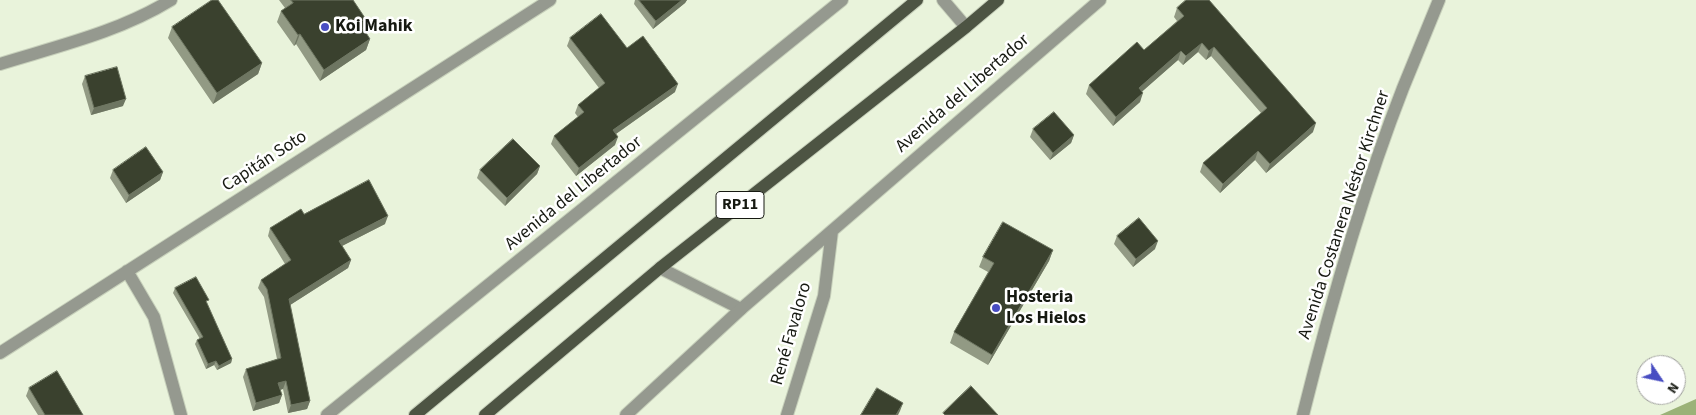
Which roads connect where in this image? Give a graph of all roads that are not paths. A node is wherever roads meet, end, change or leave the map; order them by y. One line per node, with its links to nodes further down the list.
1 (171, 0): 10 (street)
2 (550, 0): 13 (street, Capitán Soto)
3 (842, 0): 17 (street, Avenida del Libertador)
4 (917, 0): 18 (main road, RP11)
5 (943, 0): 9 (street)
6 (998, 0): 9 (main road, RP11)
7 (1100, 0): 11 (street, Avenida del Libertador)
8 (1439, 0): 22 (street, Avenida Costanera Néstor Kirchner)
9 (966, 27): 12 (main road, RP11)
10 (0, 64)
11 (832, 231): 14 (street, Avenida del Libertador); 21 (street, René Favaloro)
12 (660, 268): 14 (street); 19 (main road, RP11)
13 (127, 271): 15 (street, Capitán Soto); 16 (street)
14 (742, 309): 20 (street, Avenida del Libertador)
15 (0, 353)
16 (181, 415)
17 (327, 415)
18 (415, 415)
19 (486, 415)
20 (626, 415)
21 (787, 415)
22 (1303, 415)

